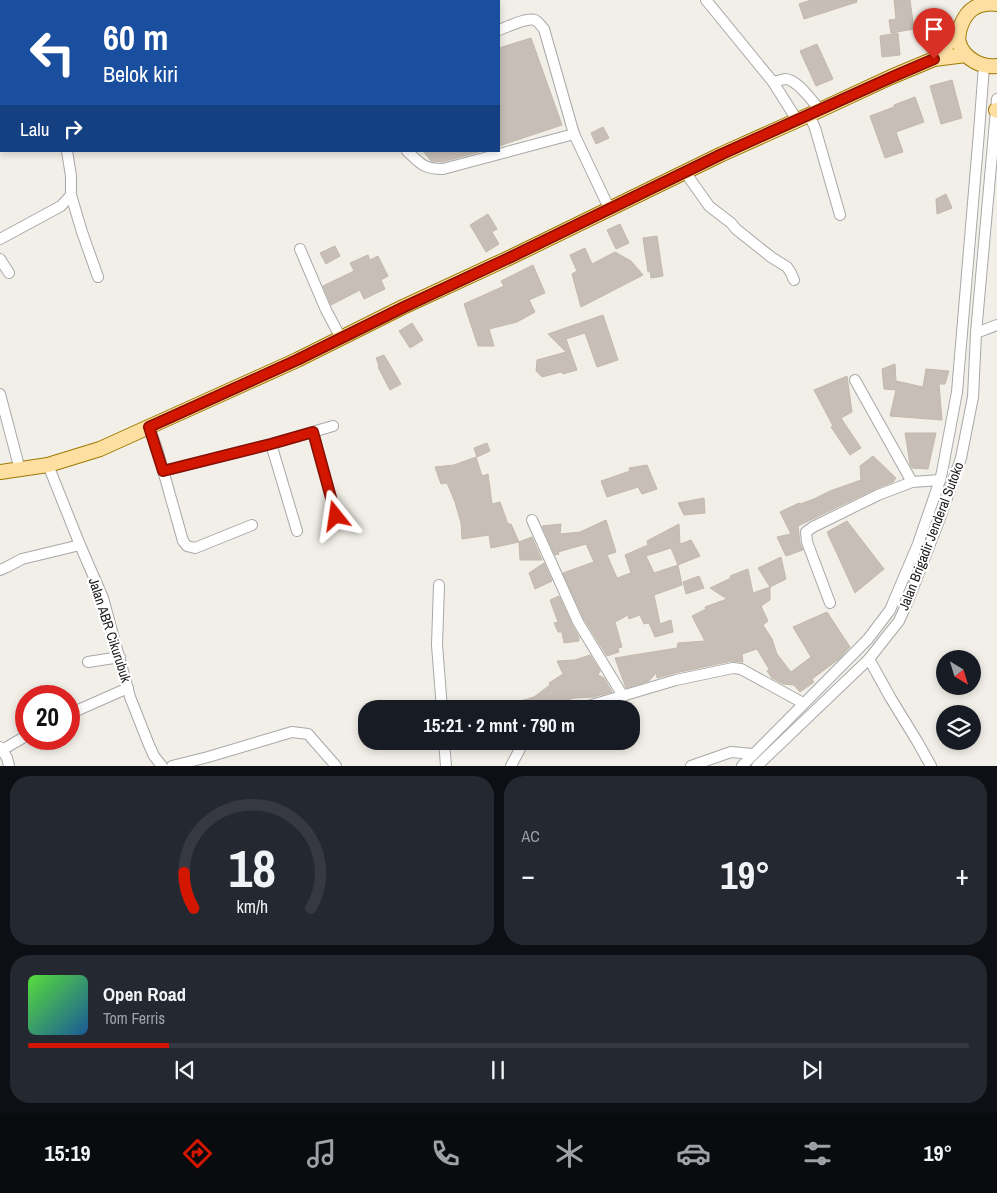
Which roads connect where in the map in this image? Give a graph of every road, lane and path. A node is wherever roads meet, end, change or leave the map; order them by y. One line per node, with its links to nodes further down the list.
1 (706, 0): 9 (street)
2 (992, 2): 3 (main road)
3 (972, 4): 5 (main road)
4 (500, 30): 12 (street)
5 (959, 32): 6 (main road); 7 (main road)
6 (966, 54): 7 (main road); 8 (main road)
7 (934, 59): 11 (main road)
8 (990, 66): 29 (street)
9 (773, 82): 11 (street); 11 (street)
10 (997, 107): 26 (street, Jalan Brigadir Jenderal Sutoko)
11 (809, 115): 15 (main road); 18 (street)
12 (574, 134): 14 (street); 17 (street)
13 (67, 152): 16 (street)
14 (408, 152)
15 (685, 172): 17 (main road); 24 (street)
16 (71, 196): 19 (street); 23 (street)
17 (609, 208): 27 (main road)
18 (840, 215)
19 (0, 239)
20 (300, 249): 27 (street)
21 (0, 260): 22 (street)
22 (9, 274)
23 (98, 277)
24 (794, 280)
25 (997, 326): 26 (street)
26 (976, 333): 31 (street, Jalan Brigadir Jenderal Sutoko)
27 (341, 338): 33 (main road)
28 (855, 380): 41 (street)
29 (957, 392): 31 (street); 40 (street)
30 (0, 394): 37 (street)
31 (973, 397): 48 (street, Jalan Brigadir Jenderal Sutoko)
32 (333, 426): 34 (street)
33 (149, 427): 36 (main road); 38 (street)
34 (313, 432): 35 (street); 42 (street)
35 (271, 444): 38 (street); 45 (street)
36 (48, 465): 37 (main road); 47 (street, Jalan ABR Cikurubuk)
37 (20, 470): 39 (main road)
38 (163, 471): 44 (street)
39 (0, 472)
40 (940, 480): 41 (street); 46 (street)
41 (912, 482): 51 (street)
42 (336, 516)
43 (532, 520): 56 (street)
44 (252, 525)
45 (297, 531)
46 (918, 544): 48 (street); 59 (street)
47 (80, 545): 49 (street); 52 (street, Jalan ABR Cikurubuk)
48 (928, 548): 53 (street, Jalan Brigadir Jenderal Sutoko)
49 (0, 570)
50 (439, 585): 57 (street)
51 (830, 603)
52 (120, 656): 54 (street); 55 (street, Jalan ABR Cikurubuk)
53 (869, 658): 66 (street, Jalan Brigadir Jenderal Sutoko); 77 (street)
54 (88, 662)
55 (128, 688): 60 (street); 69 (street, Jalan ABR Cikurubuk)
56 (623, 696): 58 (street); 59 (street)
57 (441, 700)
58 (609, 700)
59 (803, 703): 62 (street)
60 (80, 709)
61 (15, 741): 63 (street)
62 (763, 743): 66 (street); 67 (street)
63 (1, 748): 68 (street)
64 (445, 750): 72 (street)
65 (519, 750): 73 (street)
66 (772, 751): 76 (street, Jalan Brigadir Jenderal Sutoko)
67 (753, 754): 74 (street); 75 (street)
68 (9, 766)
69 (162, 766)
70 (172, 766): 71 (street)
71 (336, 766)
72 (446, 766)
73 (511, 766)
74 (691, 766)
75 (742, 766)
76 (757, 766)
77 (931, 766)

